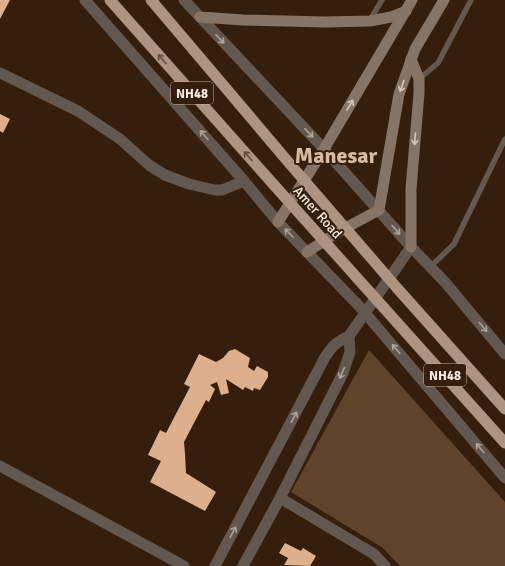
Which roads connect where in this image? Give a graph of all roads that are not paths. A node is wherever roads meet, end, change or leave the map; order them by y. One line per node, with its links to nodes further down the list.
1 (85, 0): 17 (street, one-way to 1)
2 (110, 0): 27 (highway, Amer Road / NH48, one-way to 2, bridge)
3 (151, 0): 26 (highway, Amer Road / NH48, bridge)
4 (184, 0): 10 (street)
5 (382, 0): 11 (lane)
6 (412, 0): 9 (main road)
7 (444, 0): 12 (main road)
8 (471, 0): 14 (lane)
9 (406, 11): 11 (main road); 16 (main road, one-way to 9)
10 (200, 17): 11 (main road); 16 (street, one-way to 16)
11 (370, 21)
12 (411, 59): 14 (main road); 18 (main road, one-way to 18)
13 (0, 73): 17 (street)
14 (419, 80): 20 (main road, one-way to 20)
15 (505, 139): 22 (lane)
16 (324, 149): 18 (street); 19 (main road)
17 (244, 181): 19 (street)
18 (379, 210): 20 (street, one-way to 20); 21 (main road)
19 (278, 222): 21 (street, one-way to 19)
20 (411, 247): 22 (street); 23 (street)
21 (307, 252): 23 (street)
22 (430, 267): 25 (street, one-way to 25)
23 (365, 313): 24 (street); 29 (street, one-way to 23)
24 (349, 336): 30 (street, one-way to 30); 33 (street, one-way to 24)
25 (505, 354)
26 (505, 409)
27 (505, 443)
28 (0, 466): 32 (street)
29 (505, 478)
30 (280, 498): 31 (street); 34 (street)
31 (380, 564)
32 (184, 566)
33 (215, 566)
34 (243, 566)

